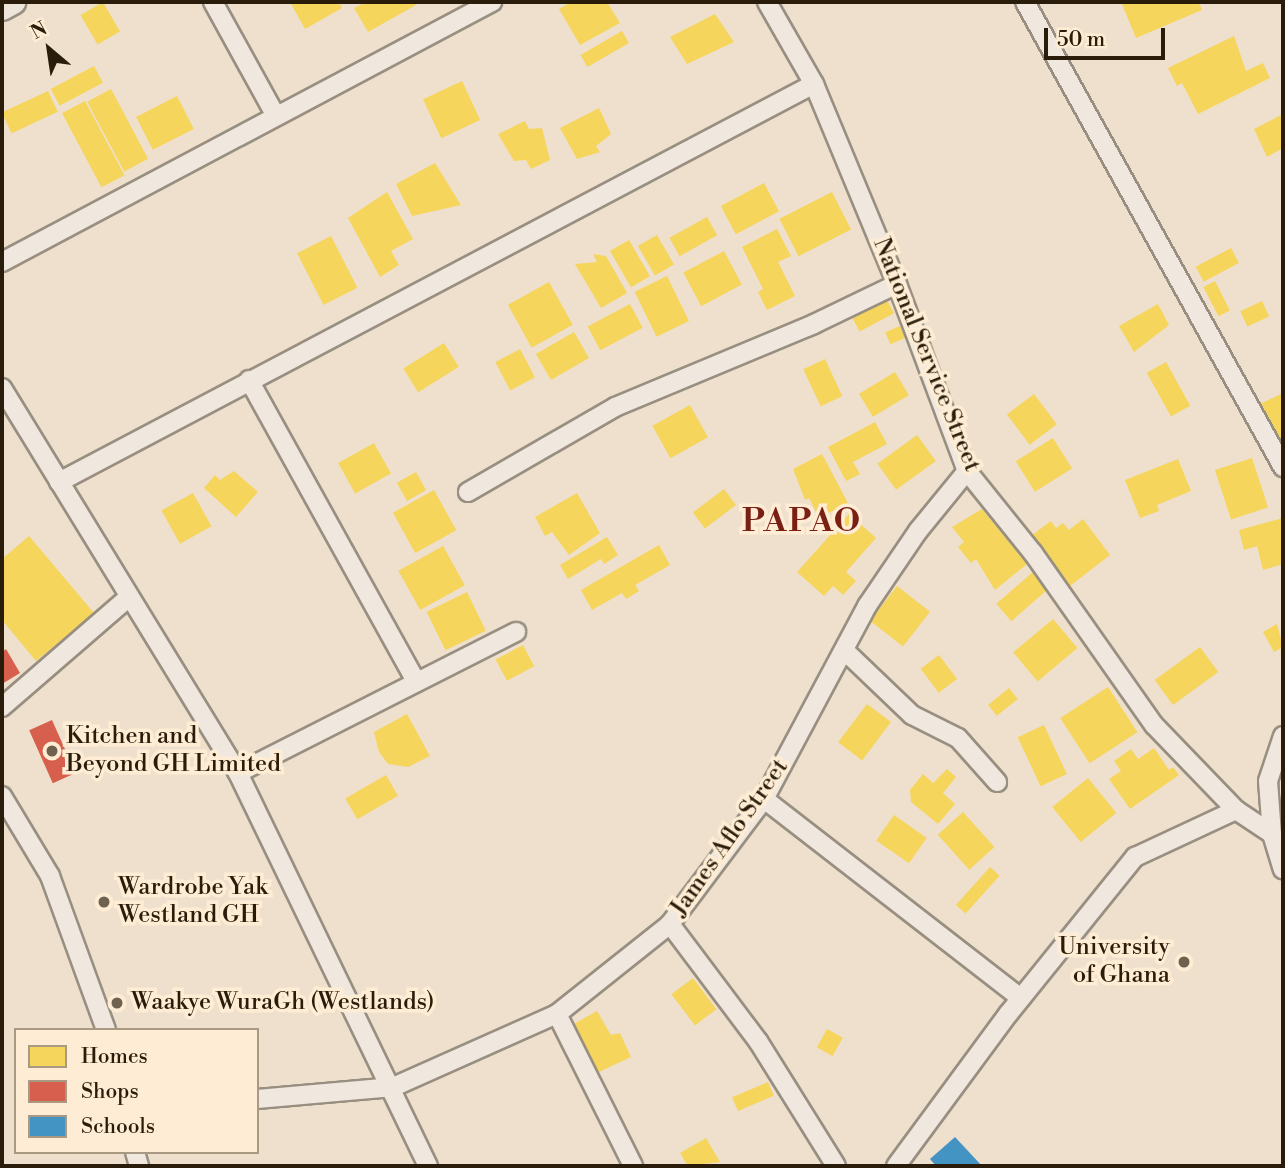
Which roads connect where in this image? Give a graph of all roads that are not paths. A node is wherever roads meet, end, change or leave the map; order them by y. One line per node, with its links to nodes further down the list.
1 (13, 2): 6 (main road)
2 (213, 2): 8 (street)
3 (492, 2): 8 (street)
4 (767, 2): 7 (street, National Service Street)
5 (1025, 2): 13 (street)
6 (2, 8)
7 (814, 84): 10 (street, National Service Street); 11 (street)
8 (276, 116): 9 (street)
9 (2, 262)
10 (897, 284): 14 (street, National Service Street); 16 (street)
11 (249, 380): 15 (street); 20 (street)
12 (2, 388): 15 (street)
13 (1283, 467)
14 (967, 471): 19 (street, James Aflo Street); 27 (street, National Service Street)
15 (59, 482): 17 (street)
16 (468, 492)
17 (128, 598): 21 (street); 23 (street)
18 (516, 632): 20 (street)
19 (844, 650): 24 (street); 25 (street, James Aflo Street)
20 (415, 680): 23 (street)
21 (2, 707)
22 (1283, 736): 28 (street)
23 (238, 773): 34 (street)
24 (997, 782)
25 (764, 799): 30 (street, James Aflo Street); 31 (street)
26 (4, 804): 33 (street)
27 (1236, 810): 28 (street, National Service Street); 31 (street)
28 (1272, 834): 29 (street)
29 (1283, 869)
30 (670, 924): 32 (street, James Aflo Street); 38 (street)
31 (1021, 998): 39 (street)
32 (557, 1014): 34 (street, James Aflo Street); 37 (street)
33 (105, 1028)
34 (393, 1087): 35 (street, James Aflo Street); 36 (street)
35 (259, 1099)
36 (428, 1166)
37 (633, 1166)
38 (836, 1166)
39 (896, 1166)

